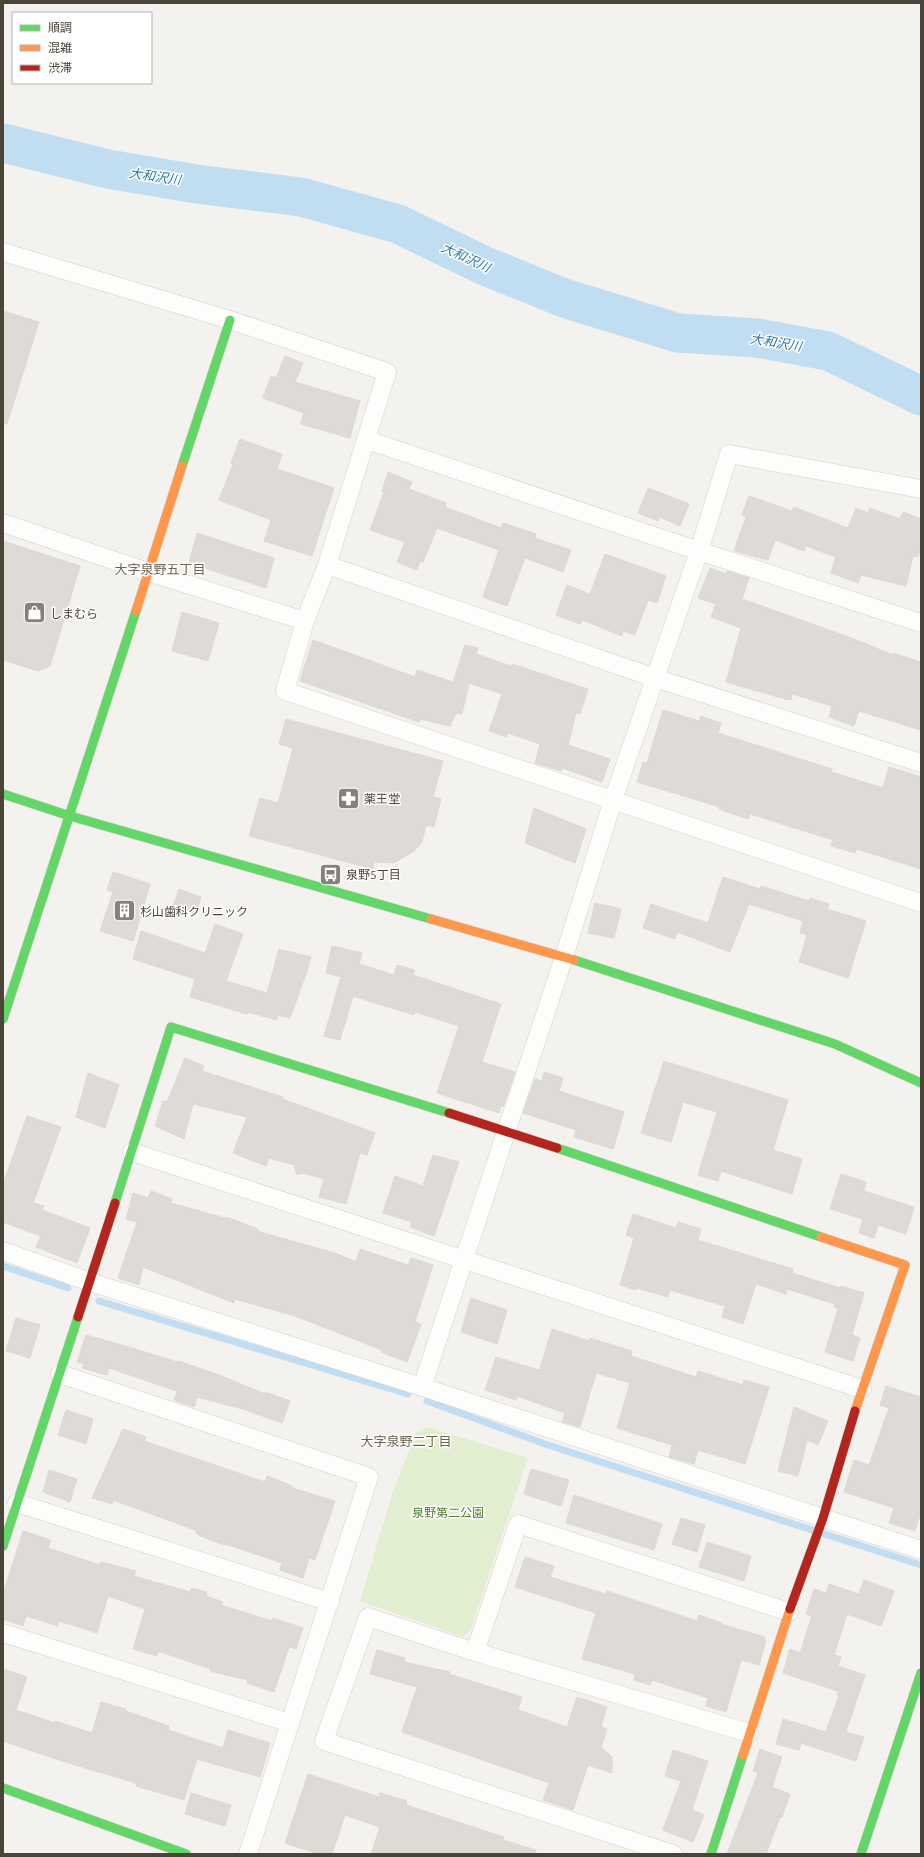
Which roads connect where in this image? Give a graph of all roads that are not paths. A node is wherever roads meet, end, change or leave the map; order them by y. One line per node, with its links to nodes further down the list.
1 (3, 252): 2 (street)
2 (230, 320): 3 (street); 8 (street)
3 (367, 440): 6 (street); 7 (street)
4 (921, 489): 6 (street)
5 (3, 523): 8 (street)
6 (698, 551): 10 (street); 11 (street)
7 (327, 565): 9 (street); 11 (street)
8 (148, 572): 9 (street); 15 (street)
9 (305, 621): 14 (street)
10 (921, 623)
11 (655, 678): 12 (street); 14 (street)
12 (921, 763)
13 (3, 794): 15 (street)
14 (613, 800): 16 (street); 17 (street)
15 (70, 816): 17 (street); 18 (street)
16 (921, 903)
17 (564, 958): 19 (street); 20 (street)
18 (3, 1018)
19 (921, 1083)
20 (506, 1131): 21 (street); 23 (street); 27 (street)
21 (132, 1152): 23 (street); 24 (street)
22 (3, 1251): 24 (street)
23 (465, 1259): 26 (street); 27 (street)
24 (90, 1282): 25 (street); 26 (street)
25 (60, 1374): 28 (street); 32 (street)
26 (422, 1387): 29 (street)
27 (862, 1389): 29 (street)
28 (17, 1502): 30 (street); 32 (street)
29 (823, 1518): 31 (street); 33 (street)
30 (3, 1546)
31 (921, 1550)
32 (330, 1602): 37 (street)
33 (789, 1612): 35 (street); 38 (street)
34 (3, 1633): 37 (street)
35 (475, 1652): 38 (street); 42 (street)
36 (921, 1673): 44 (street)
37 (290, 1723): 41 (street)
38 (749, 1733): 43 (street)
39 (3, 1788): 40 (street)
40 (186, 1854)
41 (248, 1854)
42 (673, 1854)
43 (711, 1854)
44 (861, 1854)

